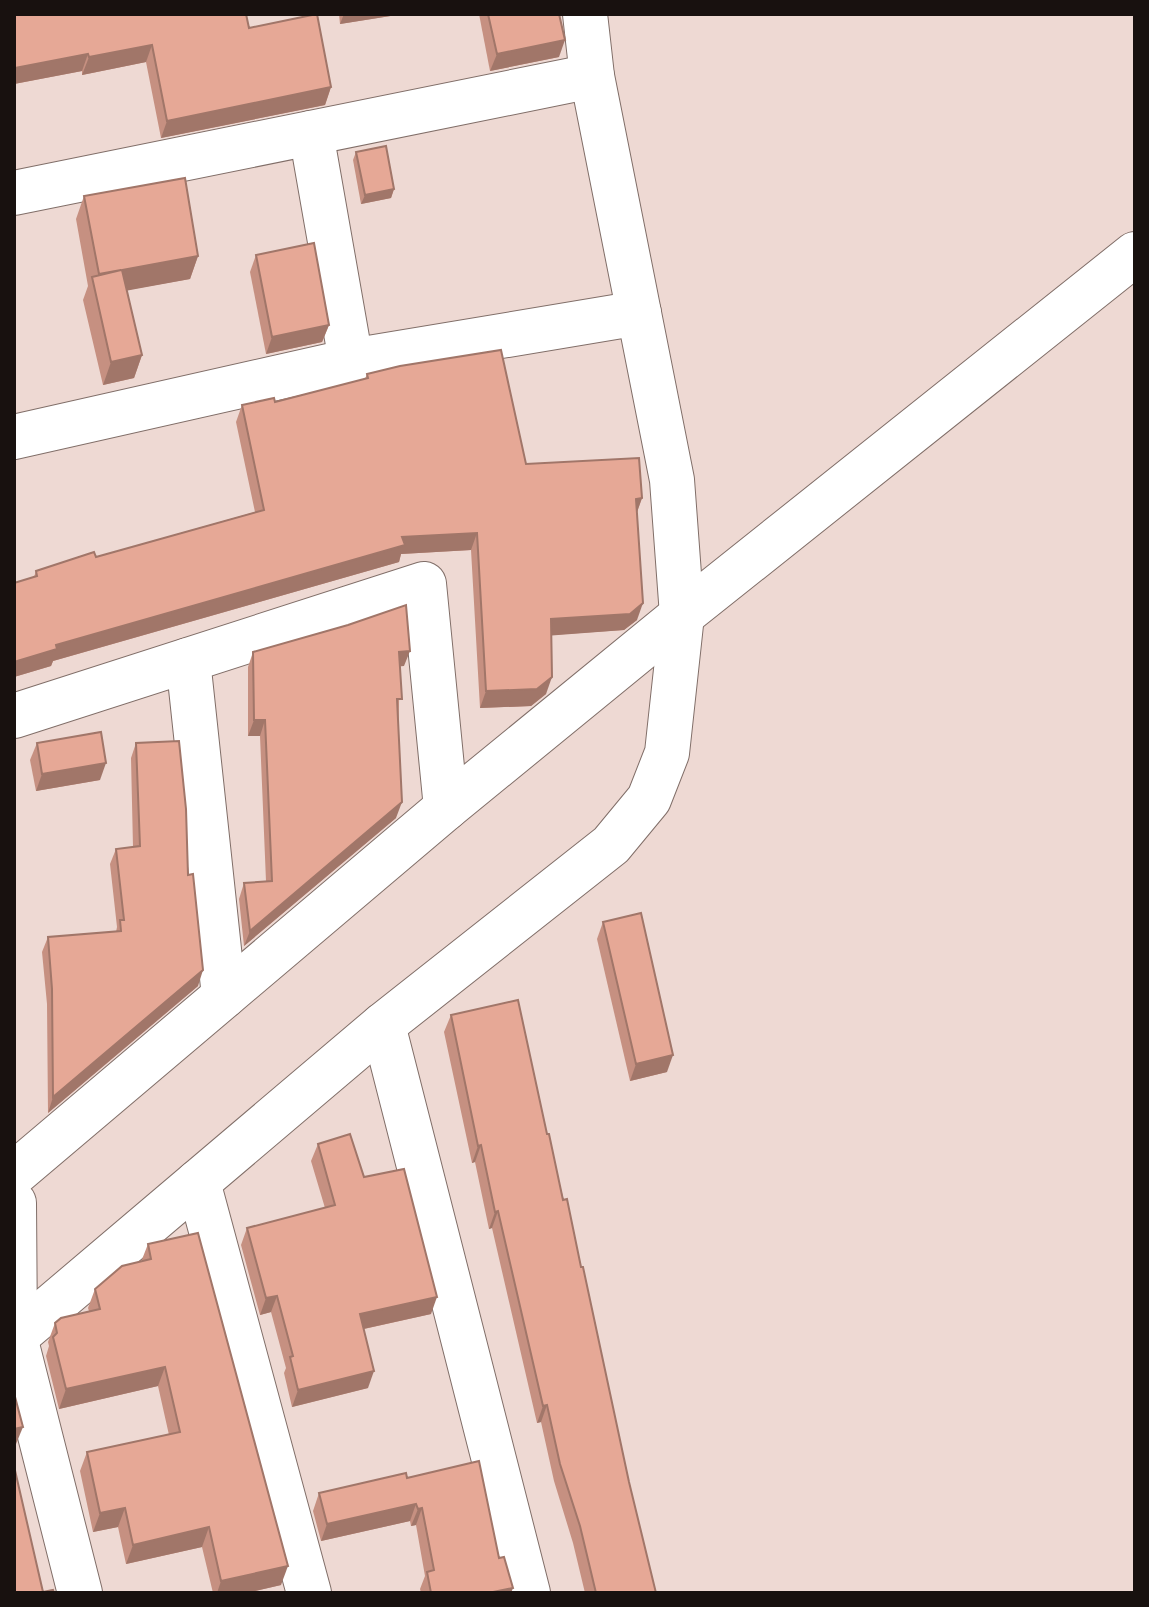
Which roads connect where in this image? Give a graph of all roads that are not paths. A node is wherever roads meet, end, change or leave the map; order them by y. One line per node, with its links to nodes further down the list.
1 (585, 14): 2 (street)
2 (592, 76): 3 (street); 6 (street)
3 (311, 133): 4 (street); 7 (street)
4 (14, 193)
5 (1135, 254): 9 (street)
6 (639, 313): 7 (street); 9 (street)
7 (351, 361): 8 (street)
8 (14, 437)
9 (682, 615): 12 (street); 14 (street)
10 (188, 660): 11 (street); 12 (street); 13 (street)
11 (14, 716)
12 (446, 808): 13 (street)
13 (224, 996): 15 (street)
14 (383, 1025): 16 (street); 21 (street)
15 (14, 1174)
16 (198, 1182): 18 (street); 20 (street)
17 (14, 1203): 18 (street)
18 (15, 1338): 19 (street)
19 (80, 1593)
20 (309, 1593)
21 (528, 1593)

